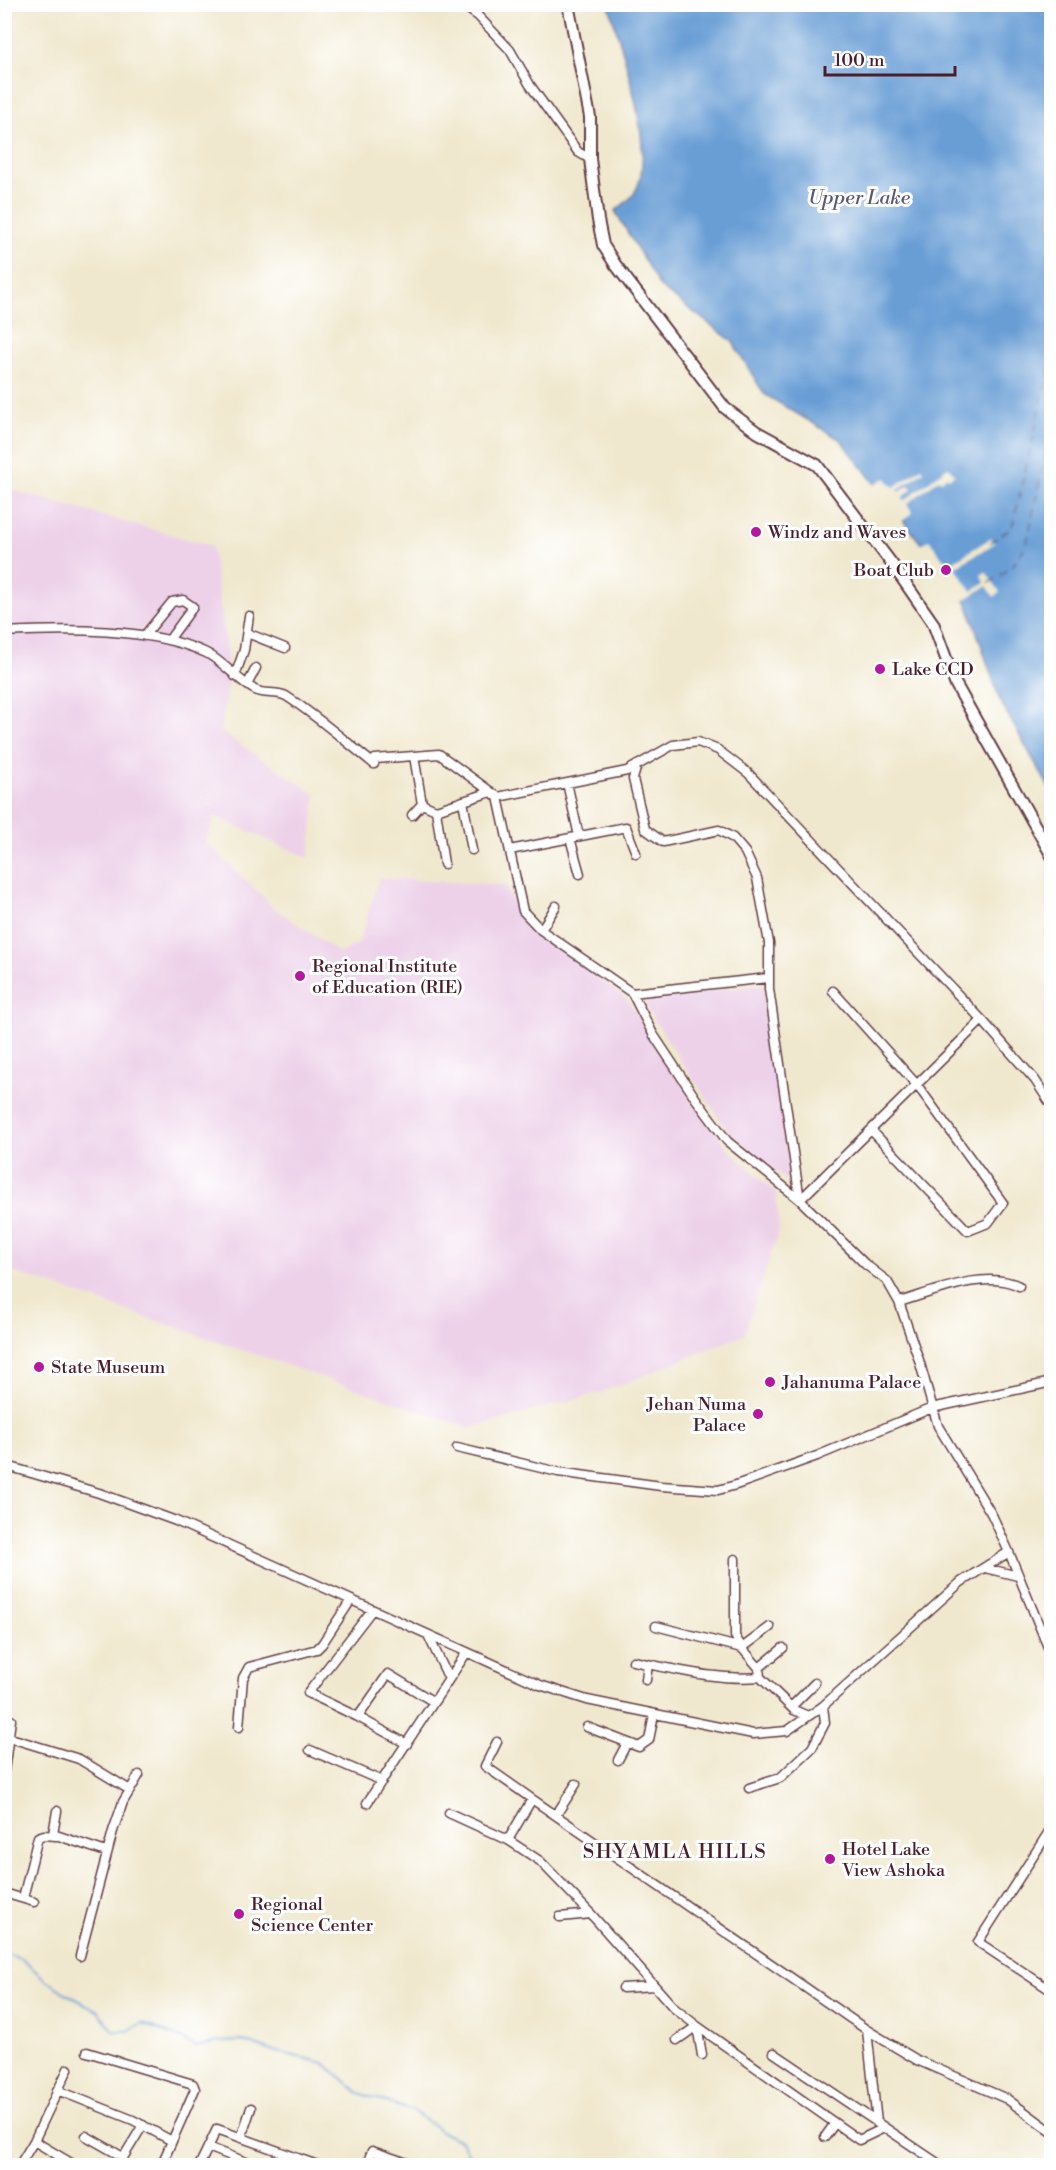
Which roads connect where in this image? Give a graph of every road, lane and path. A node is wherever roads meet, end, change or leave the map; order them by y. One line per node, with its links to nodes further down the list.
1 (461, 4): 3 (street)
2 (568, 4): 3 (street)
3 (590, 159): 25 (street)
4 (249, 616): 6 (street)
5 (4, 632): 7 (street)
6 (247, 633): 9 (street); 11 (street)
7 (144, 636): 8 (street); 8 (street)
8 (169, 640): 11 (street)
9 (285, 648)
10 (256, 668): 12 (street)
11 (235, 676): 12 (street)
12 (248, 685): 13 (street)
13 (414, 756): 16 (street); 18 (street)
14 (637, 765): 15 (street); 30 (street); 33 (street)
15 (567, 783): 16 (street); 21 (street)
16 (495, 794): 17 (street); 23 (street)
17 (463, 801): 19 (street); 22 (street)
18 (422, 804): 19 (street); 20 (street)
19 (436, 810): 26 (street)
20 (412, 815)
21 (575, 837): 23 (street); 24 (street); 27 (street)
22 (472, 850)
23 (510, 850): 29 (street)
24 (636, 853)
25 (1052, 856)
26 (444, 864)
27 (580, 874)
28 (556, 906): 29 (street)
29 (541, 930): 32 (street)
30 (768, 978): 32 (street); 37 (street)
31 (832, 991): 34 (street)
32 (632, 993): 37 (street)
33 (982, 1020): 34 (street); 35 (street)
34 (917, 1085): 36 (street); 36 (street)
35 (1052, 1106)
36 (870, 1130): 37 (street)
37 (800, 1200): 39 (street)
38 (1019, 1286): 39 (street)
39 (899, 1302): 41 (street)
40 (1052, 1382): 41 (street)
41 (932, 1408): 42 (street); 44 (street)
42 (457, 1448)
43 (4, 1465): 48 (street)
44 (1009, 1552): 46 (street); 47 (street)
45 (735, 1559): 53 (street)
46 (985, 1568): 47 (street); 64 (street)
47 (1018, 1576): 56 (street)
48 (351, 1600): 49 (street); 70 (street)
49 (372, 1610): 52 (street); 68 (street)
50 (656, 1626): 53 (street)
51 (770, 1627): 53 (street)
52 (428, 1635): 55 (street); 60 (street)
53 (742, 1648): 59 (street)
54 (783, 1648): 59 (street)
55 (467, 1652): 60 (street); 66 (street)
56 (1052, 1657)
57 (633, 1661): 58 (street)
58 (648, 1664): 59 (street); 61 (street)
59 (759, 1672): 65 (street)
60 (449, 1679): 63 (street)
61 (646, 1680)
62 (815, 1683): 65 (street)
63 (434, 1702): 68 (street); 75 (street)
64 (823, 1706): 67 (street); 82 (street)
65 (791, 1707): 67 (street)
66 (654, 1715): 67 (street); 74 (street)
67 (808, 1716)
68 (358, 1717): 75 (street)
69 (11, 1720): 72 (street)
70 (239, 1727)
71 (587, 1727): 74 (street)
72 (7, 1736): 78 (street); 83 (street)
73 (497, 1742): 84 (street)
74 (627, 1743): 77 (street)
75 (406, 1744): 80 (street)
76 (310, 1750): 80 (street)
77 (618, 1760)
78 (4, 1771)
79 (139, 1775): 83 (street)
80 (382, 1781): 85 (street)
81 (576, 1784): 88 (street)
82 (749, 1788)
83 (130, 1790): 92 (street)
84 (532, 1799): 88 (street); 91 (street)
85 (367, 1803)
86 (57, 1811): 90 (street)
87 (449, 1813): 91 (street)
88 (556, 1815): 103 (street)
89 (1052, 1827): 101 (street)
90 (56, 1836): 92 (street); 94 (street)
91 (508, 1840): 96 (street)
92 (106, 1852): 98 (street)
93 (4, 1893): 94 (street)
94 (22, 1898): 95 (street)
95 (34, 1902)
96 (591, 1914): 97 (street); 99 (street)
97 (560, 1917)
98 (80, 1956)
99 (654, 1986): 100 (street); 102 (street)
100 (623, 1988)
101 (1052, 1991)
102 (697, 2026): 104 (street); 107 (street); 111 (street)
103 (867, 2030): 113 (street); 114 (street)
104 (677, 2040)
105 (87, 2052): 119 (street)
106 (774, 2053): 113 (street)
107 (702, 2055)
108 (68, 2069): 109 (street)
109 (57, 2090): 112 (street); 118 (street)
110 (252, 2108): 117 (street)
111 (835, 2123): 113 (street); 116 (street)
112 (143, 2125): 119 (street); 121 (street)
113 (881, 2125): 130 (street)
114 (1052, 2132)
115 (86, 2136): 121 (street)
116 (825, 2137)
117 (241, 2138): 120 (street); 127 (street)
118 (34, 2141): 122 (street); 123 (street)
119 (172, 2141): 124 (street)
120 (208, 2147): 125 (street); 126 (street)
121 (121, 2162)
122 (19, 2166)
123 (76, 2166)
124 (161, 2166)
125 (199, 2166)
126 (256, 2166)
127 (320, 2166)
128 (366, 2166): 129 (street)
129 (416, 2166)
130 (942, 2166)

